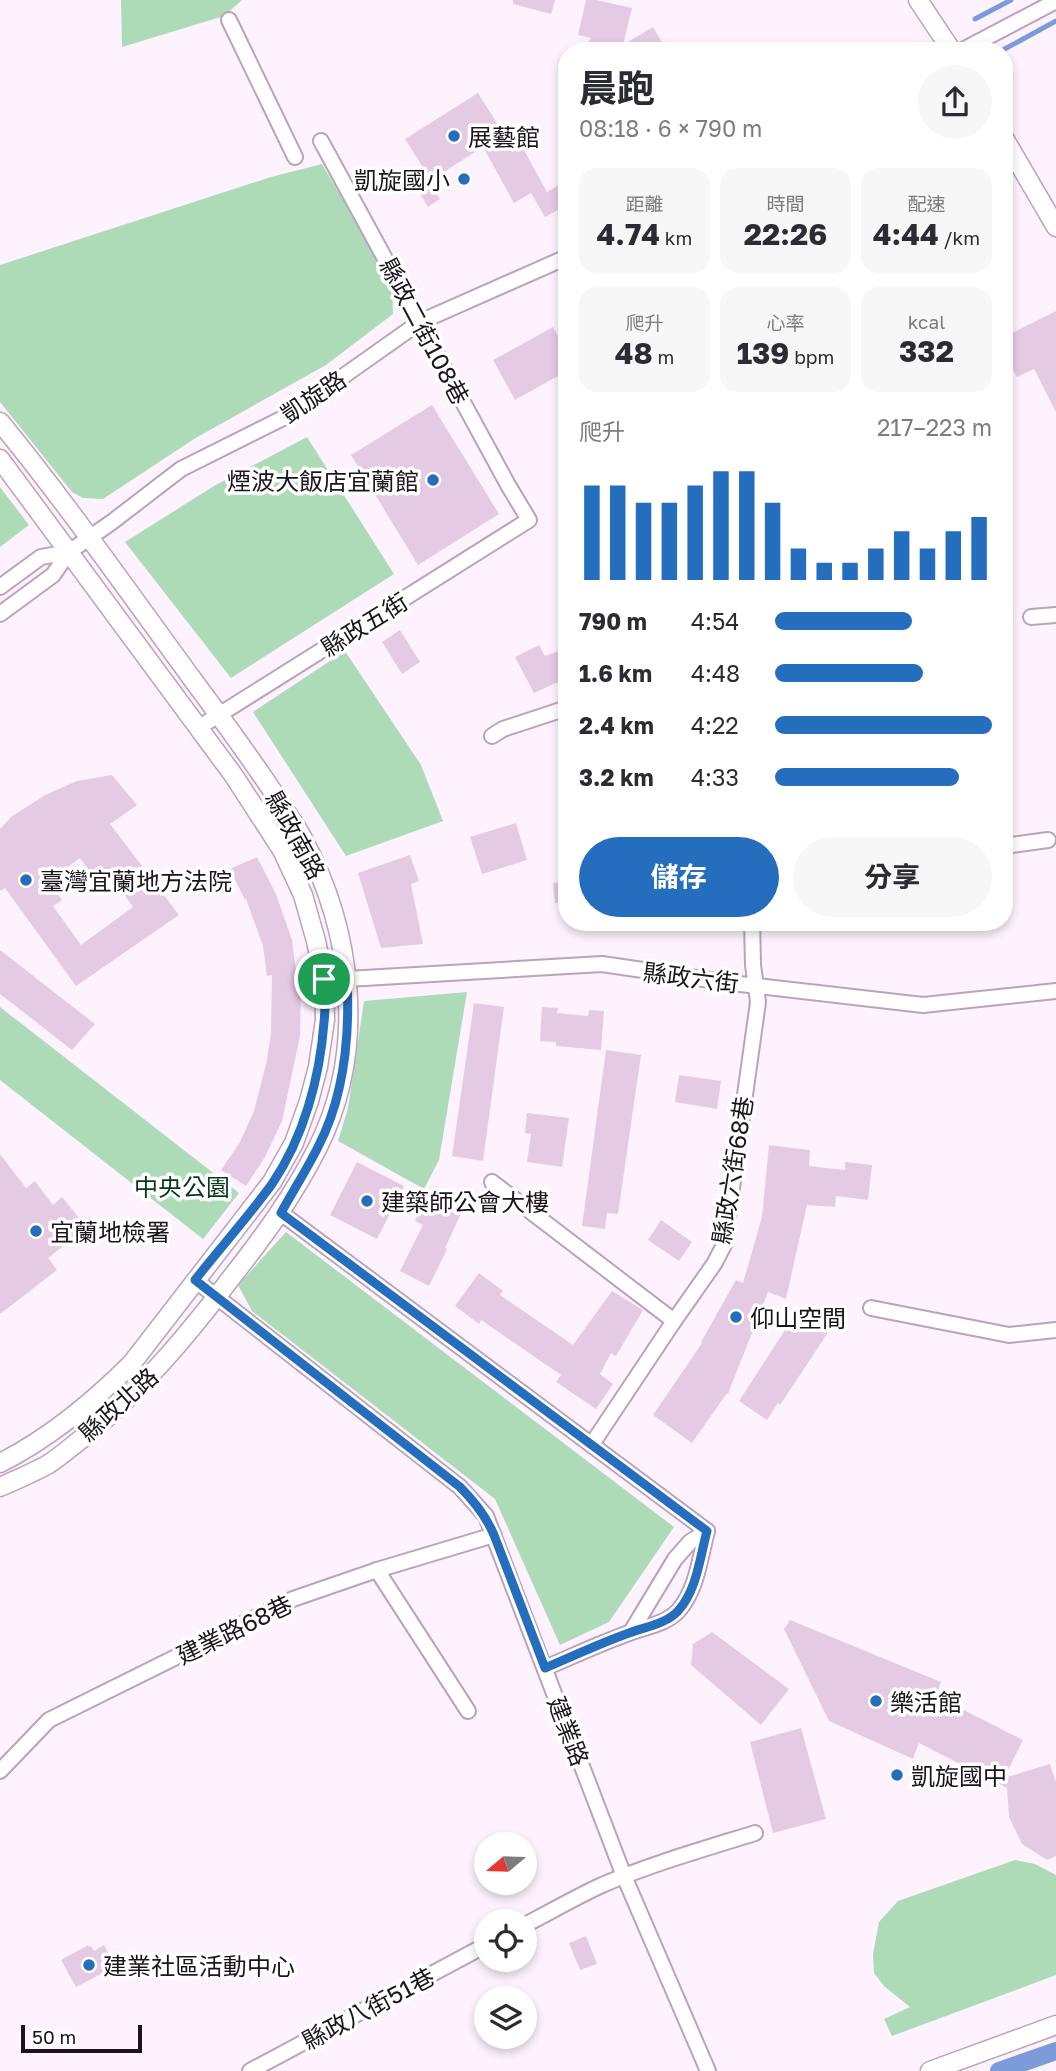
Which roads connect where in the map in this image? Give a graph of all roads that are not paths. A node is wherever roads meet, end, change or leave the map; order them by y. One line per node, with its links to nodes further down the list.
1 (918, 0): 4 (street)
2 (1056, 1): 5 (street)
3 (229, 20): 8 (street)
4 (946, 42)
5 (978, 42)
6 (321, 141): 11 (street, 縣政二街108巷)
7 (1013, 153): 9 (street)
8 (295, 157)
9 (1056, 227)
10 (558, 261): 11 (street, 凱旋路)
11 (421, 322): 14 (street, 縣政二街108巷); 15 (street, 凱旋路)
12 (0, 422): 15 (street, 縣政南路)
13 (0, 459): 16 (street, 縣政南路)
14 (529, 520): 22 (street, 縣政五街)
15 (89, 537): 16 (street, 凱旋路); 22 (street, 縣政南路)
16 (69, 552): 17 (street, 凱旋路); 18 (street, 凱旋路); 23 (street, 縣政南路)
17 (0, 587)
18 (0, 614)
19 (1056, 615): 20 (street)
20 (1031, 617)
21 (558, 711): 24 (street)
22 (219, 715): 23 (street, 縣政五街); 29 (street, 縣政南路)
23 (198, 727): 28 (street, 縣政南路)
24 (492, 736)
25 (1048, 840): 26 (street)
26 (1013, 845)
27 (752, 931): 30 (street, 縣政六街68巷)
28 (324, 979): 29 (street, 縣政六街); 34 (street, 縣政南路)
29 (347, 979): 30 (street, 縣政六街); 33 (street, 縣政南路)
30 (755, 985): 31 (street, 縣政六街); 37 (street, 縣政六街68巷)
31 (1056, 991)
32 (492, 1182): 37 (street)
33 (281, 1213): 35 (street, 縣政南路); 39 (street)
34 (195, 1280): 35 (street, 建業路); 40 (street, 縣政北路)
35 (216, 1298): 41 (street, 縣政北路); 43 (street, 建業路)
36 (871, 1308): 38 (street)
37 (674, 1321): 39 (street, 縣政六街68巷)
38 (1056, 1330)
39 (592, 1444): 42 (street)
40 (0, 1463)
41 (0, 1487)
42 (707, 1531): 45 (street); 45 (street)
43 (494, 1535): 44 (street, 建業路68巷); 46 (street, 建業路)
44 (377, 1570): 47 (street); 48 (street, 建業路68巷)
45 (631, 1632): 46 (street)
46 (545, 1668): 50 (street, 建業路)
47 (468, 1711)
48 (0, 1771)
49 (755, 1833): 50 (street)
50 (624, 1876): 51 (street); 55 (street, 建業路)
51 (537, 1919)
52 (474, 1951): 54 (street, 縣政八街51巷)
53 (1056, 2025): 56 (street)
54 (250, 2071)
55 (708, 2071)
56 (930, 2071)

